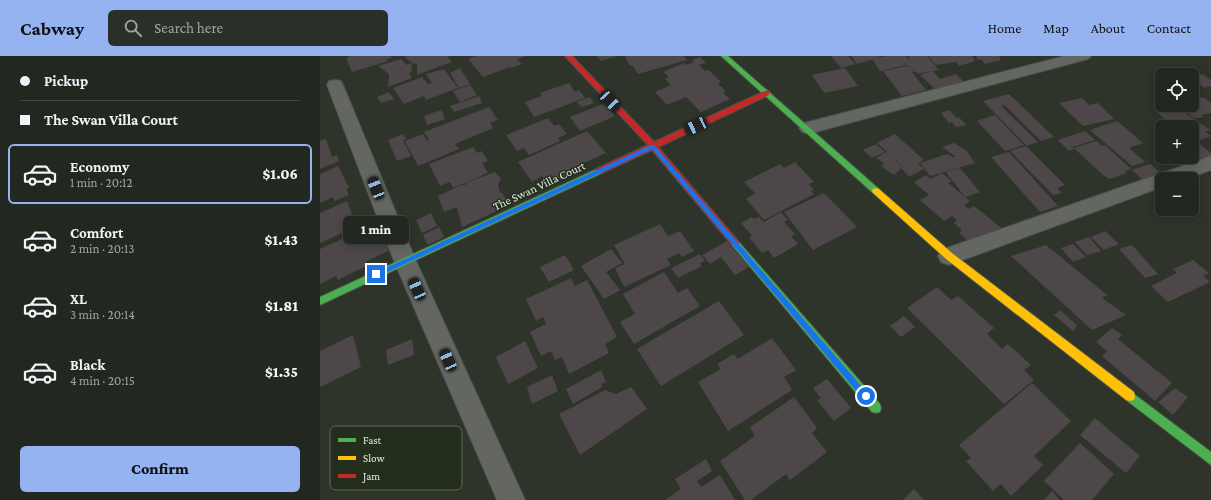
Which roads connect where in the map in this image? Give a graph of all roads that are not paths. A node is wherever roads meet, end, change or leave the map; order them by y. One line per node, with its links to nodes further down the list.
1 (568, 56): 7 (street)
2 (724, 56): 5 (street)
3 (1083, 56): 6 (street)
4 (335, 85): 12 (street)
5 (768, 92): 6 (street); 7 (street, The Swan Villa Court)
6 (808, 128): 11 (street)
7 (652, 146): 12 (street, The Swan Villa Court); 14 (street)
8 (1211, 163): 9 (street)
9 (1186, 172)
10 (1155, 182): 11 (street)
11 (949, 256): 15 (street)
12 (405, 261): 13 (street, The Swan Villa Court); 16 (street)
13 (320, 301)
14 (876, 408)
15 (1211, 458)
16 (511, 500)

